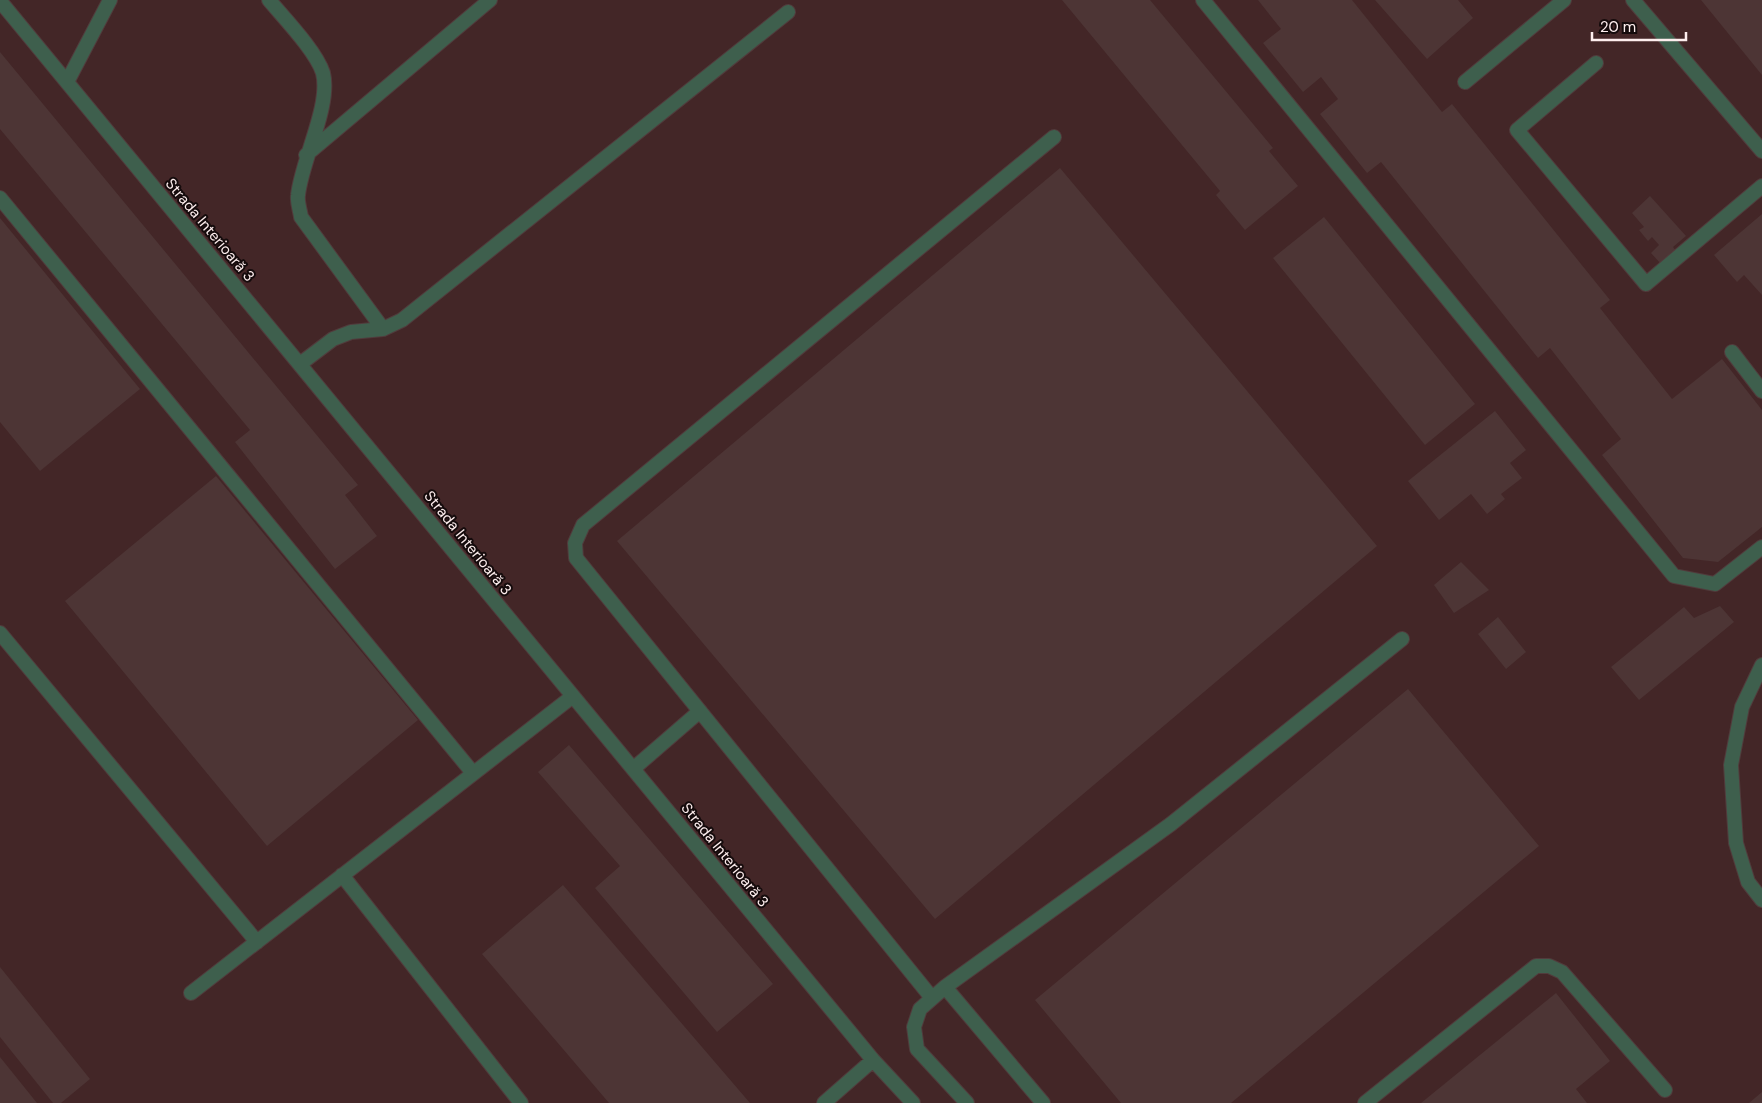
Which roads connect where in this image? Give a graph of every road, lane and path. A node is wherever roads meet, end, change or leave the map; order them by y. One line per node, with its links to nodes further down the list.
1 (110, 0): 10 (lane)
2 (268, 0): 14 (lane)
3 (490, 0): 14 (lane)
4 (1203, 0): 21 (lane)
5 (1564, 0): 11 (lane)
6 (1634, 0): 13 (lane)
7 (0, 1): 10 (lane, Strada Interioară 3)
8 (788, 12): 17 (lane)
9 (1596, 63): 15 (lane)
10 (67, 82): 19 (lane, Strada Interioară 3)
11 (1464, 82)
12 (1054, 137): 26 (lane)
13 (1762, 151)
14 (306, 155): 17 (lane)
15 (1762, 186)
16 (0, 198): 28 (lane)
17 (383, 329): 19 (lane)
18 (1732, 352): 20 (lane)
19 (300, 364): 25 (lane, Strada Interioară 3)
20 (1762, 391)
21 (1762, 547)
22 (0, 633): 31 (lane)
23 (1402, 639): 32 (lane)
24 (1762, 665): 30 (lane)
25 (573, 696): 27 (lane, Strada Interioară 3); 28 (lane)
26 (700, 711): 27 (lane); 34 (lane)
27 (633, 769): 35 (lane, Strada Interioară 3)
28 (473, 773): 29 (lane)
29 (342, 875): 31 (lane); 37 (lane)
30 (1762, 900)
31 (256, 942): 33 (lane)
32 (945, 987): 34 (lane); 41 (lane)
33 (191, 993)
34 (932, 998): 40 (lane)
35 (872, 1060): 38 (lane); 39 (lane, Strada Interioară 3)
36 (1664, 1090): 42 (lane)
37 (521, 1103)
38 (824, 1103)
39 (913, 1103)
40 (967, 1103)
41 (1043, 1103)
42 (1365, 1103)

